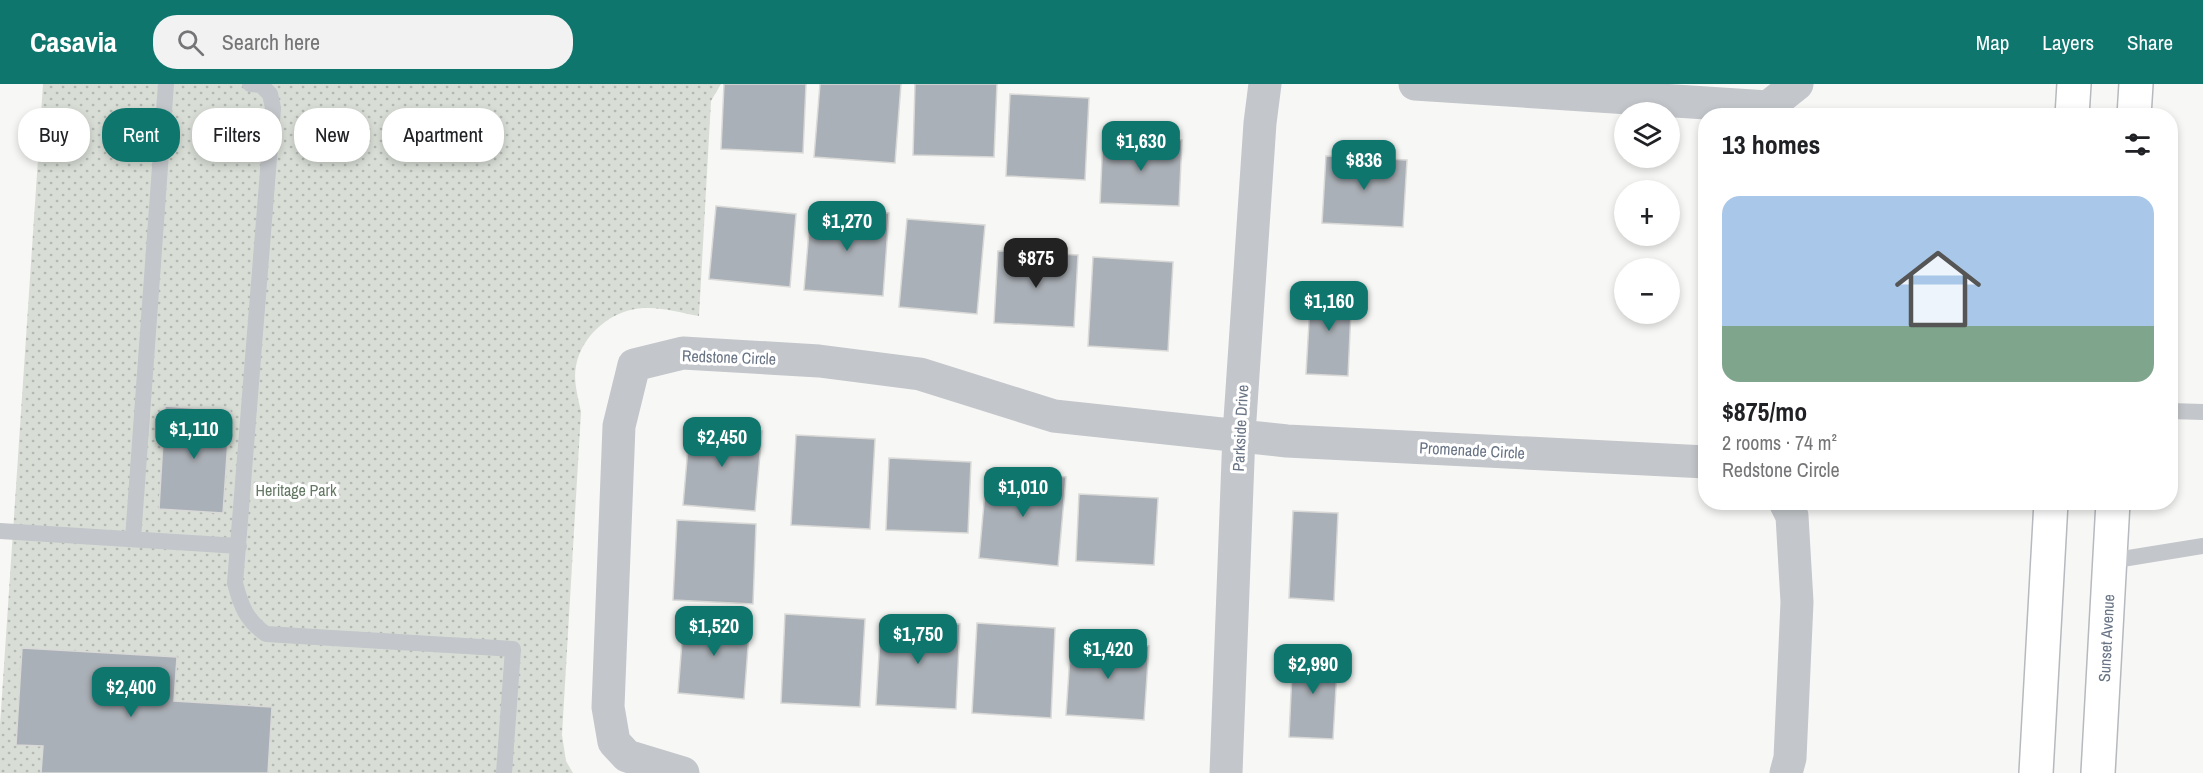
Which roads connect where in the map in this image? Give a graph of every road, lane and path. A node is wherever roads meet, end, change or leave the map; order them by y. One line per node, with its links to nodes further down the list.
1 (165, 84): 18 (lane)
2 (250, 84): 19 (lane)
3 (1265, 84): 12 (street, Parkside Drive)
4 (1415, 84): 5 (street)
5 (1797, 84)
6 (2074, 84): 8 (main road)
7 (2136, 84): 9 (main road)
8 (2072, 108)
9 (2134, 108)
10 (2178, 411): 11 (lane)
11 (2203, 412)
12 (1239, 434): 13 (street, Promenade Circle); 23 (street, Redstone Circle); 24 (street, Parkside Drive)
13 (1698, 462)
14 (1789, 510): 25 (street)
15 (2051, 510): 26 (main road)
16 (2113, 510): 21 (main road, Sunset Avenue)
17 (0, 531): 18 (lane)
18 (133, 539): 19 (lane)
19 (239, 546): 22 (lane)
20 (2203, 546): 21 (lane)
21 (2110, 561): 27 (main road, Sunset Avenue)
22 (504, 773)
23 (683, 773)
24 (1226, 773)
25 (1786, 773)
26 (2036, 773)
27 (2098, 773)

